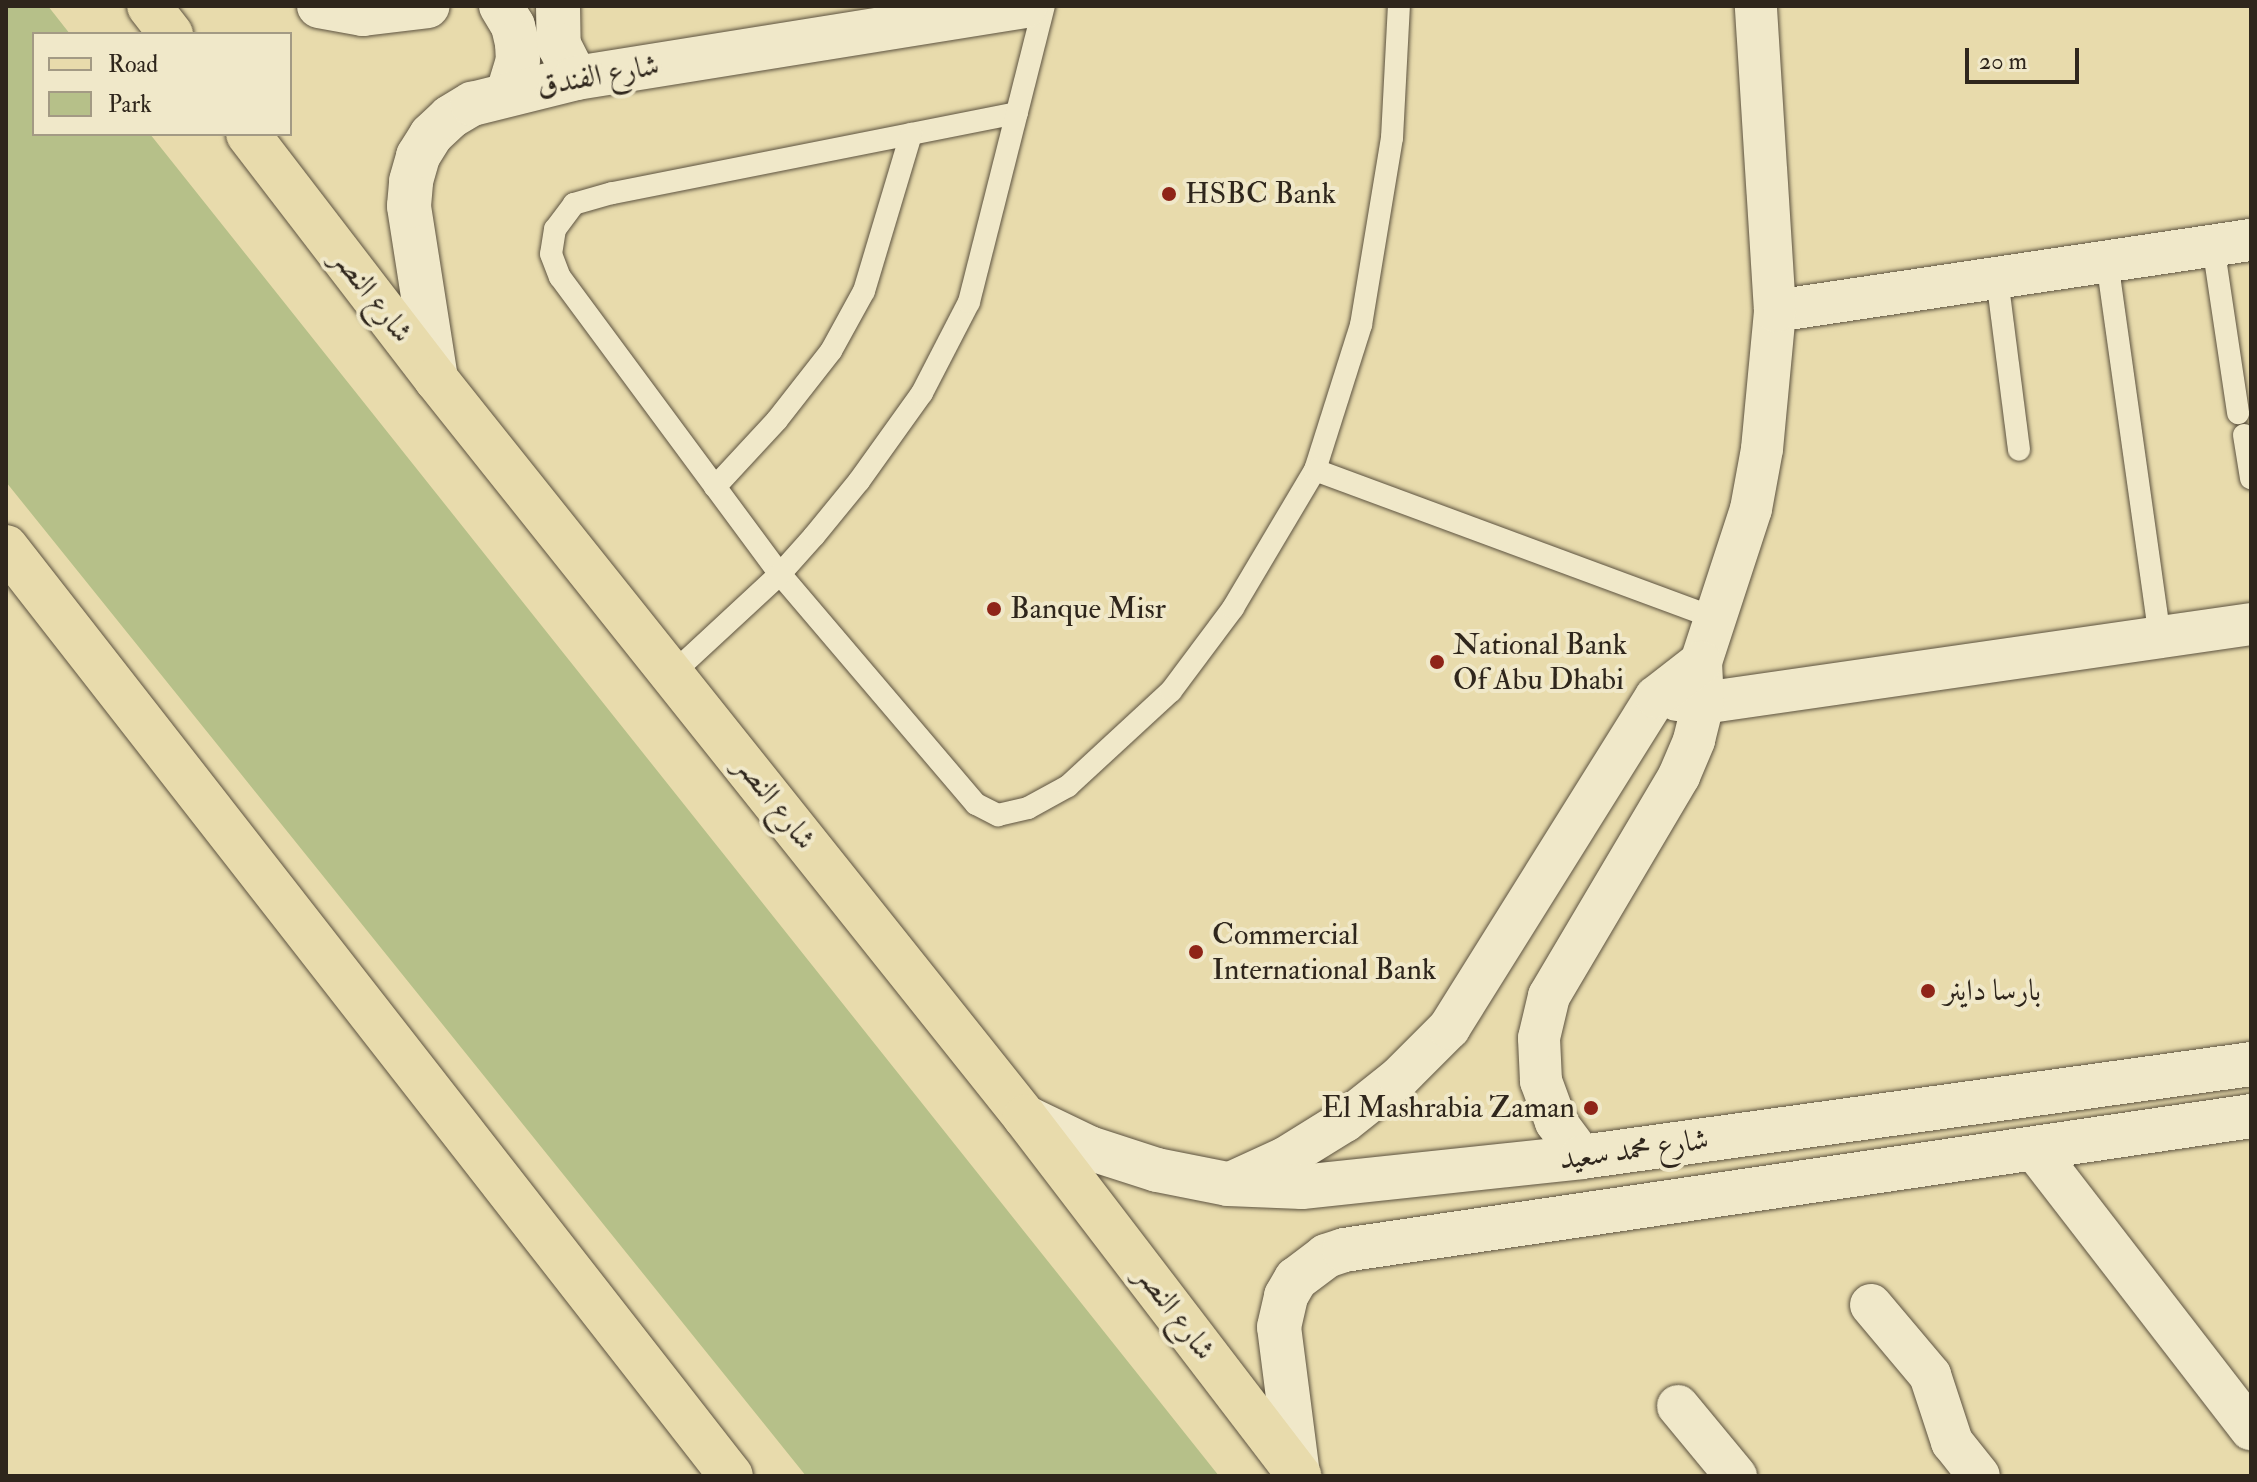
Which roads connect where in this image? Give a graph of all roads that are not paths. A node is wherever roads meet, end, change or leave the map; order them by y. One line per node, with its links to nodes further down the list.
1 (149, 6): 10 (main road)
2 (319, 6): 3 (street)
3 (428, 6)
4 (501, 6): 12 (street)
5 (558, 6): 11 (street)
6 (1025, 6): 11 (street, شارع الفندق)
7 (1044, 6): 13 (lane)
8 (1399, 6): 24 (lane)
9 (1756, 6): 19 (street)
10 (169, 32)
11 (576, 78): 12 (street, شارع الفندق)
12 (508, 93): 20 (street, شارع الفندق)
13 (1017, 113): 14 (lane); 28 (lane)
14 (911, 134): 26 (lane); 26 (lane)
15 (250, 136): 20 (main road, شارع النصر)
16 (2232, 243): 17 (street); 21 (lane)
17 (2107, 261): 18 (street); 31 (lane)
18 (1997, 278): 19 (street); 23 (lane)
19 (1775, 311): 29 (street)
20 (436, 379): 33 (main road, شارع النصر)
21 (2238, 413)
22 (2244, 435): 25 (lane)
23 (2019, 450)
24 (1315, 470): 28 (lane); 29 (lane)
25 (2251, 478)
26 (715, 487): 28 (lane)
27 (6, 547): 45 (main road)
28 (780, 574): 33 (lane)
29 (1716, 618): 32 (street)
30 (2251, 624): 31 (street)
31 (2160, 637): 35 (street)
32 (1701, 662): 34 (street); 35 (street)
33 (672, 674): 38 (main road, شارع النصر)
34 (1656, 697): 35 (street); 41 (street)
35 (1703, 703): 40 (street)
36 (2251, 1064): 40 (street, شارع محمد سعيد)
37 (2251, 1116): 39 (street, شارع محمد سعيد)
38 (1025, 1117): 41 (street, شارع محمد سعيد); 46 (main road, شارع النصر)
39 (2035, 1150): 44 (street); 46 (street, شارع محمد سعيد)
40 (1582, 1157): 41 (street, شارع محمد سعيد)
41 (1228, 1184)
42 (1871, 1305): 48 (street)
43 (1678, 1406): 47 (street)
44 (2251, 1429)
45 (731, 1476)
46 (1298, 1476)
47 (1736, 1476)
48 (1979, 1476)

